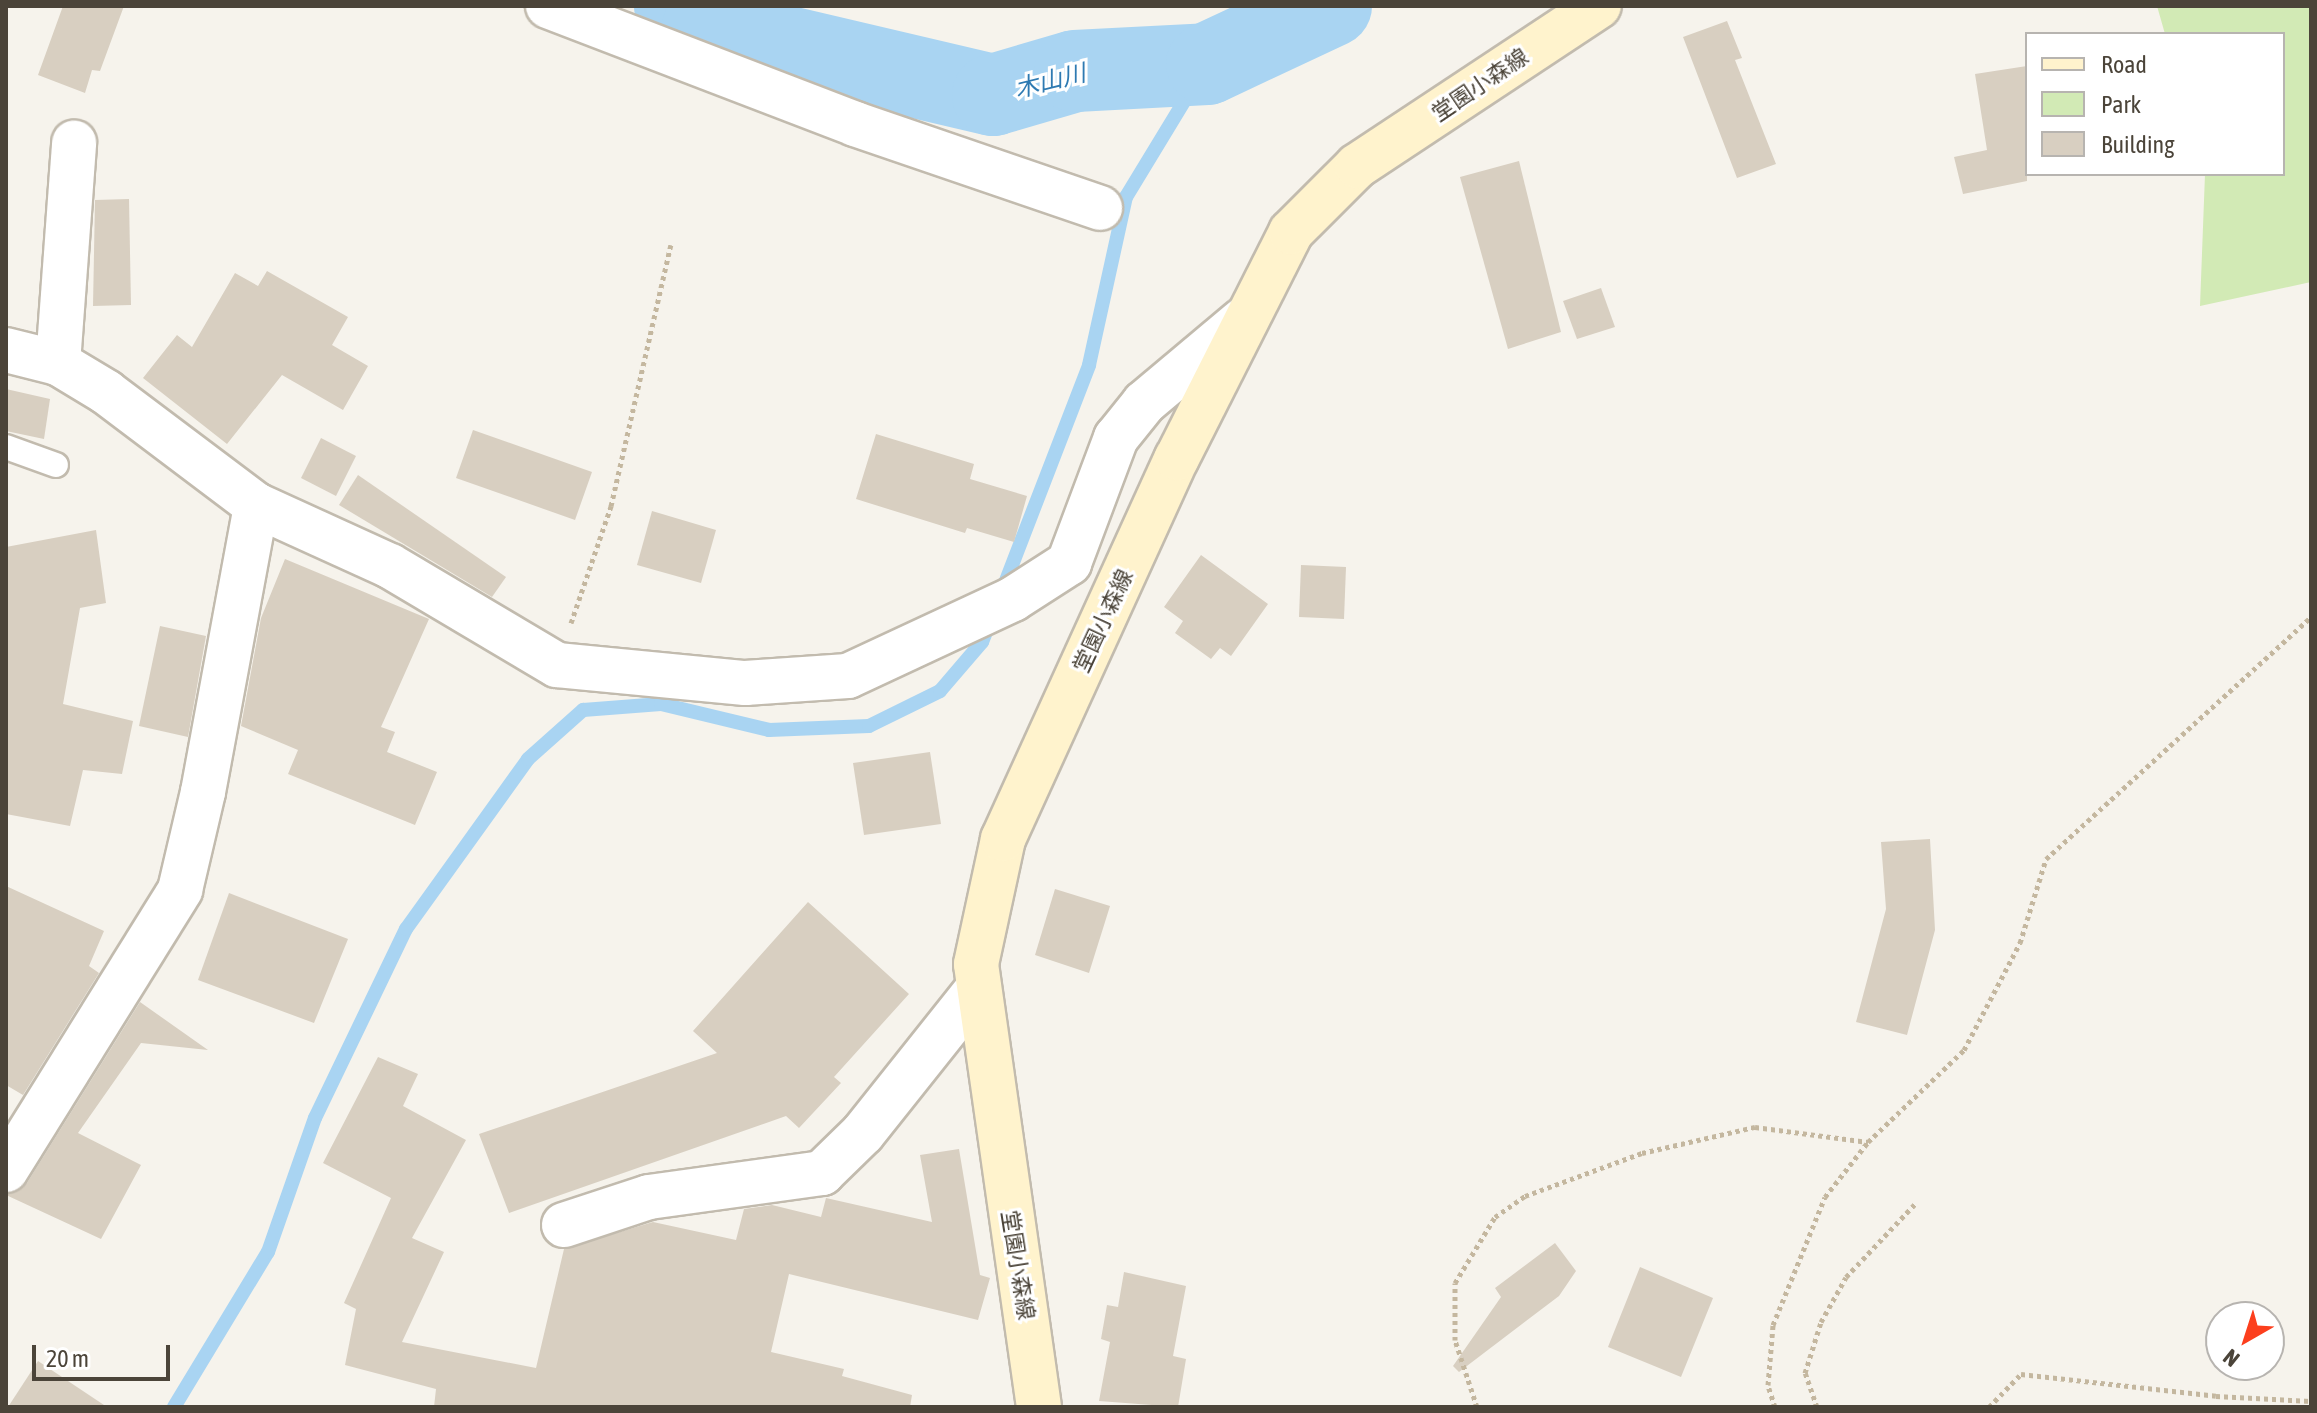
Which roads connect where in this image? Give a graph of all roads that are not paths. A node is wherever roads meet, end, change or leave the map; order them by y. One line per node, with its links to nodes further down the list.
1 (548, 6): 4 (street)
2 (1599, 6): 5 (main road, 堂園小森線)
3 (74, 143): 7 (street)
4 (1100, 208)
5 (1243, 320): 10 (street); 11 (main road, 堂園小森線)
6 (6, 350): 7 (street)
7 (58, 363): 10 (street)
8 (6, 447): 9 (lane)
9 (56, 465)
10 (256, 505): 12 (street)
11 (979, 987): 13 (street); 14 (main road, 堂園小森線)
12 (6, 1170)
13 (564, 1225)
14 (1039, 1407)

